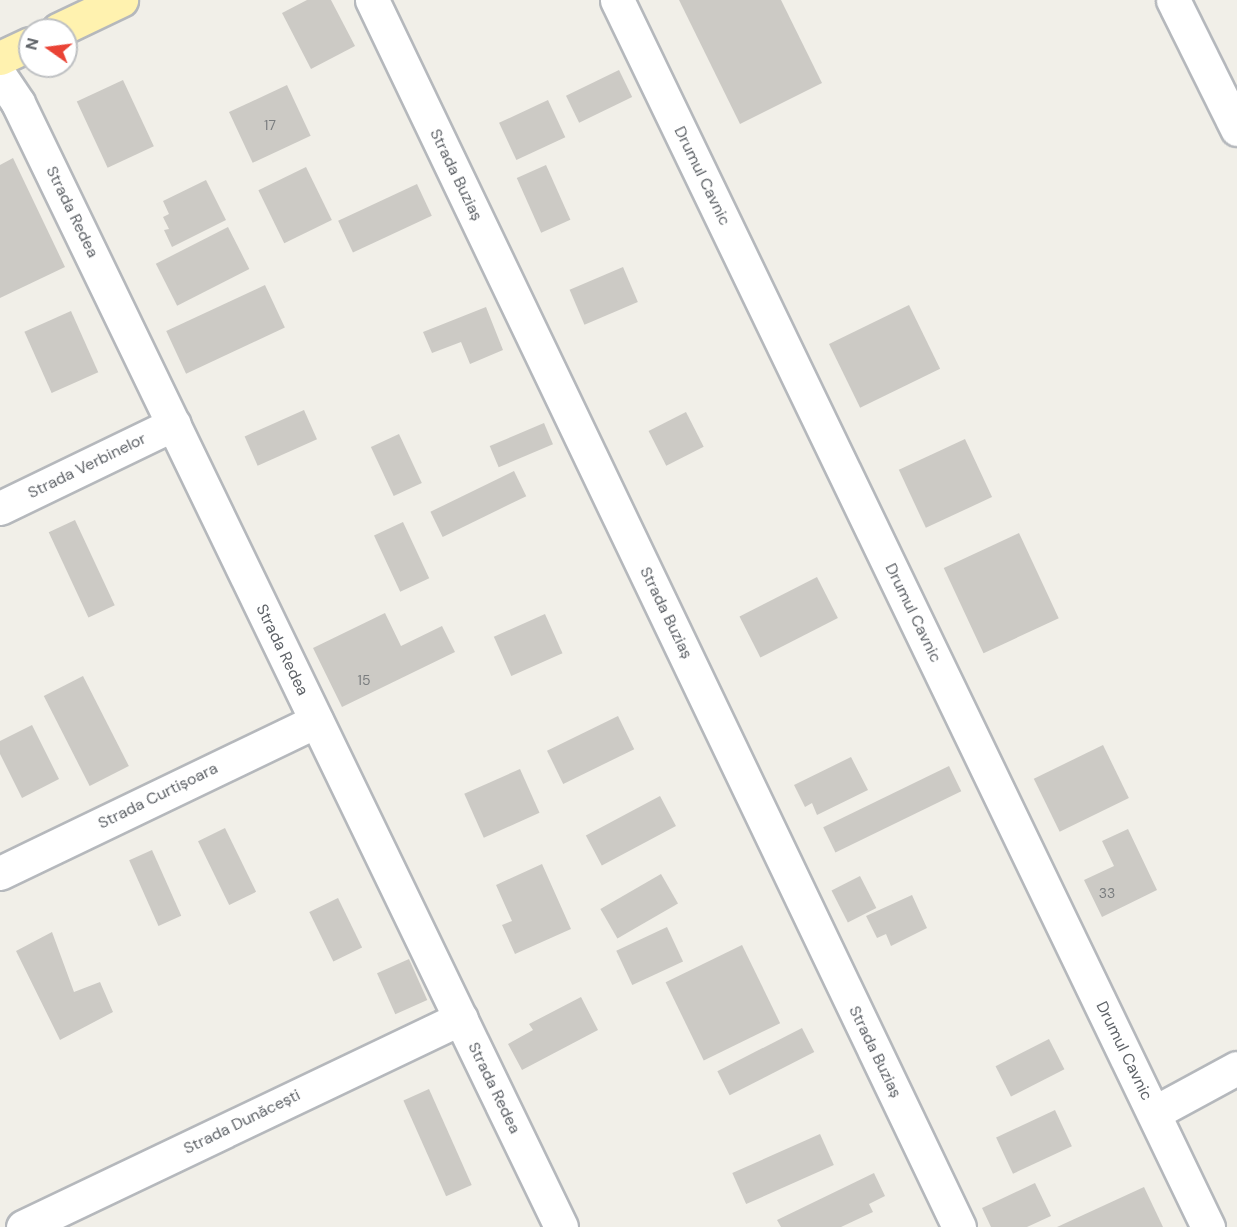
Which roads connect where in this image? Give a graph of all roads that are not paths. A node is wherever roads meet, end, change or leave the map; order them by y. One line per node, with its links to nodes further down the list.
1 (121, 0): 5 (main road)
2 (372, 0): 19 (street, Strada Buziaș)
3 (617, 0): 16 (street, Drumul Cavnic)
4 (1173, 0): 9 (street)
5 (78, 20)
6 (18, 50): 7 (main road)
7 (0, 58)
8 (0, 76): 10 (street, Strada Redea)
9 (1237, 129)
10 (174, 424): 11 (street, Strada Verbinelor); 12 (street, Strada Redea)
11 (0, 508)
12 (316, 720): 13 (street, Strada Curtișoara); 14 (street, Strada Redea)
13 (0, 873)
14 (460, 1018): 17 (street, Strada Dunăcești); 18 (street, Strada Redea)
15 (1237, 1068): 16 (street)
16 (1154, 1113): 20 (street, Drumul Cavnic)
17 (23, 1227)
18 (561, 1227)
19 (959, 1227)
20 (1208, 1227)

